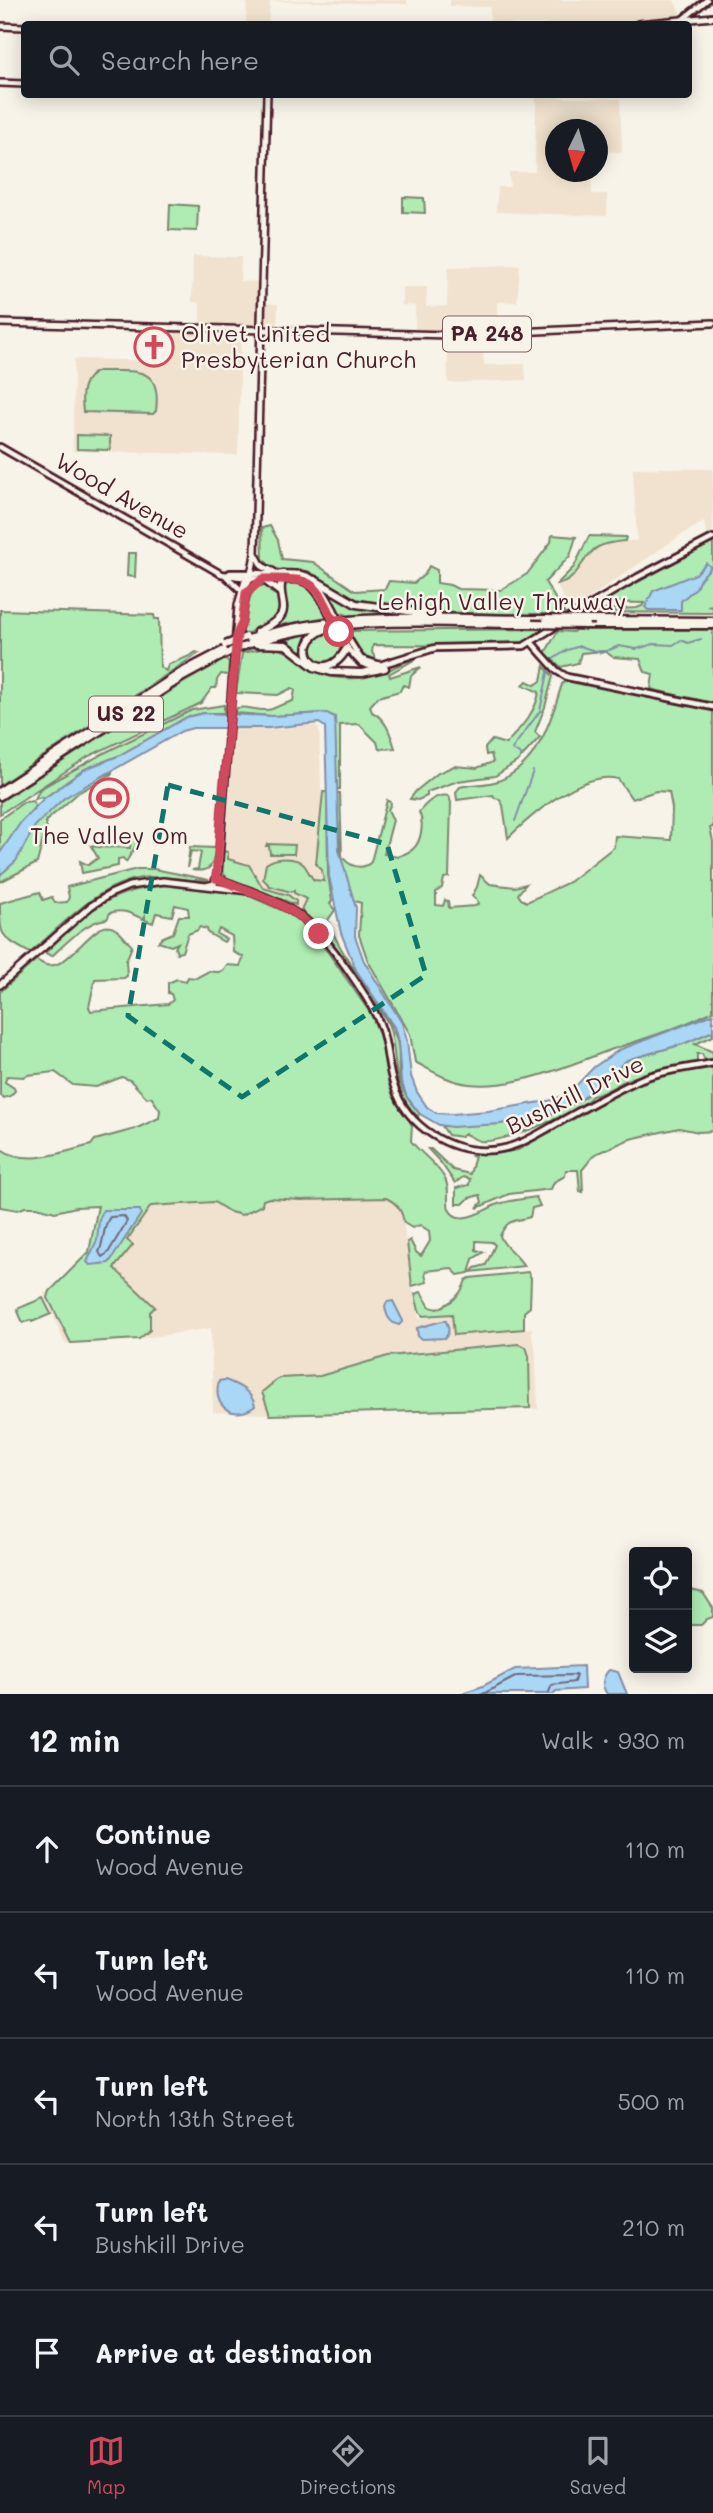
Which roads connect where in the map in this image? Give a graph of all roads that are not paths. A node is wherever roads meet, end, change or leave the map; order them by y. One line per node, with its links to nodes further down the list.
1 (707, 0): 3 (main road)
2 (713, 17): 3 (main road)
3 (683, 20): 4 (main road)
4 (672, 21)
5 (0, 26): 6 (main road)
6 (21, 27)
7 (0, 83): 8 (main road)
8 (21, 84)
9 (267, 98): 12 (main road)
10 (0, 323): 12 (main road, PA 248)
11 (713, 323): 12 (main road, PA 248)
12 (261, 330): 15 (main road)
13 (0, 447): 16 (main road, Wood Avenue)
14 (713, 538): 28 (main road)
15 (255, 553): 17 (main road); 18 (main road)
16 (226, 575): 18 (main road); 21 (main road, Wood Avenue)
17 (280, 575): 18 (main road); 19 (main road); 20 (main road); 22 (highway); 23 (main road)
18 (250, 576): 19 (main road); 21 (main road)
19 (263, 579): 21 (main road); 22 (highway)
20 (315, 580): 23 (main road); 24 (highway)
21 (244, 592): 35 (main road)
22 (283, 598): 27 (highway)
23 (334, 617): 26 (main road, bridge)
24 (464, 619): 25 (highway, Lehigh Valley Thruway / US 22, bridge); 27 (highway, Lehigh Valley Thruway / US 22)
25 (713, 623): 26 (highway, Lehigh Valley Thruway / US 22, bridge)
26 (340, 629): 27 (highway, Lehigh Valley Thruway / US 22); 29 (main road); 29 (highway)
27 (244, 642): 32 (highway); 34 (highway, Lehigh Valley Thruway / US 22, bridge)
28 (532, 643): 30 (main road); 33 (main road)
29 (348, 644): 30 (main road); 31 (main road); 32 (highway)
30 (396, 661): 31 (main road)
31 (386, 668): 32 (highway)
32 (324, 670)
33 (713, 708)
34 (0, 793)
35 (216, 878): 36 (main road); 37 (main road, Bushkill Drive)
36 (206, 886): 37 (main road); 38 (main road)
37 (248, 891): 39 (main road, Bushkill Drive)
38 (0, 985)
39 (713, 1063)

